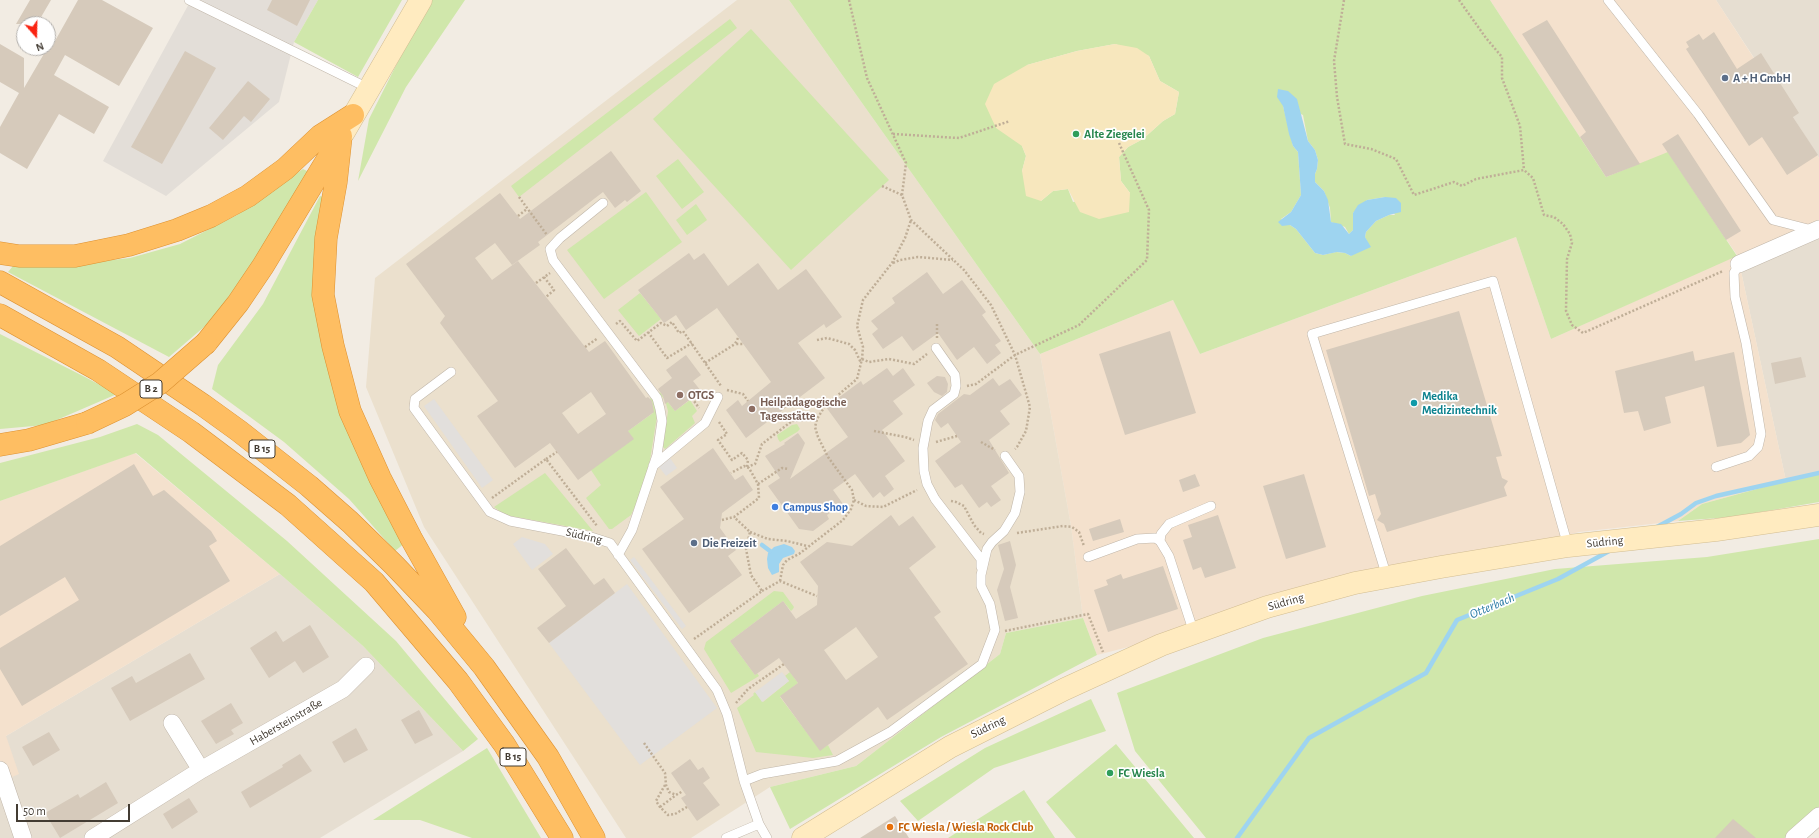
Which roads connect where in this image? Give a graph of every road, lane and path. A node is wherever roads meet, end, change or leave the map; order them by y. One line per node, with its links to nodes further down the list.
1 (189, 0): 7 (lane)
2 (421, 0): 7 (street)
3 (849, 0): 10 (path)
4 (1344, 0): 13 (path)
5 (1459, 0): 13 (path)
6 (1608, 0): 21 (lane)
7 (368, 88): 8 (street)
8 (353, 115): 11 (street); 23 (highway)
9 (1010, 121): 10 (path)
10 (893, 134): 15 (path)
11 (341, 136): 53 (highway, B 2, bridge); 89 (highway, B 15)
12 (1118, 143): 42 (path)
13 (1524, 170): 26 (path)
14 (882, 186): 15 (path)
15 (902, 195): 20 (path)
16 (519, 197): 18 (path)
17 (604, 203): 22 (lane)
18 (527, 208): 19 (path); 22 (path)
19 (518, 216)
20 (910, 220): 24 (path); 25 (path)
21 (1817, 230): 26 (street)
22 (554, 243): 27 (lane)
23 (0, 253)
24 (953, 260): 25 (path); 42 (path)
25 (892, 264): 43 (path)
26 (1739, 264): 59 (lane)
27 (558, 266): 28 (path); 57 (lane)
28 (544, 277): 30 (path); 31 (path)
29 (0, 282): 89 (highway, B 15)
30 (536, 284)
31 (546, 297)
32 (0, 315): 106 (highway, B 15)
33 (937, 324): 41 (path)
34 (611, 328): 35 (path)
35 (648, 332): 38 (path); 38 (path)
36 (738, 338): 39 (path)
37 (817, 340): 45 (path)
38 (692, 343): 44 (path)
39 (735, 344): 40 (path); 44 (path)
40 (743, 344)
41 (936, 348): 43 (path); 63 (lane)
42 (1015, 355): 47 (path); 55 (path)
43 (862, 359): 45 (path)
44 (705, 362): 49 (path)
45 (861, 363): 50 (path)
46 (452, 372): 66 (lane, Südring)
47 (966, 387)
48 (718, 398): 57 (lane)
49 (748, 402)
50 (817, 419): 58 (path); 64 (path)
51 (722, 426): 58 (path)
52 (981, 442): 55 (path)
53 (0, 445)
54 (557, 452): 56 (path)
55 (1005, 456): 72 (lane)
56 (546, 459): 66 (path); 74 (path)
57 (653, 466): 77 (lane)
58 (747, 467): 61 (path); 62 (path)
59 (1716, 468)
60 (788, 469): 62 (path)
61 (731, 473)
62 (758, 484): 69 (path)
63 (927, 484): 64 (path); 65 (lane)
64 (854, 500): 75 (path)
65 (937, 502): 72 (path); 79 (lane)
66 (484, 504): 74 (lane, Südring)
67 (1211, 506): 73 (lane)
68 (1819, 514): 76 (street, Südring)
69 (734, 517): 70 (path); 71 (path)
70 (722, 520)
71 (750, 532): 75 (path); 82 (path)
72 (1002, 534): 78 (path); 79 (lane)
73 (1160, 541): 78 (lane); 85 (lane)
74 (610, 543): 77 (lane, Südring)
75 (807, 546): 81 (path)
76 (1568, 546): 80 (street, Südring); 80 (lane)
77 (618, 555): 86 (lane, Südring)
78 (1088, 557)
79 (981, 575): 84 (lane)
80 (1387, 577): 85 (street, Südring)
81 (780, 581): 82 (path); 83 (path)
82 (762, 591): 86 (path)
83 (817, 596)
84 (995, 630): 90 (path); 96 (lane)
85 (1194, 633): 90 (street, Südring)
86 (686, 645): 96 (lane, Südring)
87 (784, 664): 91 (path)
88 (366, 666): 94 (street, Habersteinstraße)
89 (484, 667): 107 (highway, B 15)
90 (1110, 669): 110 (street, Südring)
91 (736, 703)
92 (172, 723): 94 (street)
93 (644, 743): 97 (path)
94 (202, 770): 105 (street, Habersteinstraße)
95 (0, 772): 104 (street)
96 (744, 781): 103 (lane, Südring)
97 (666, 784): 99 (path); 100 (path)
98 (683, 791): 99 (path)
99 (676, 795): 100 (path)
100 (660, 807): 101 (path)
101 (687, 807)
102 (1819, 816): 111 (street)
103 (759, 824): 108 (lane); 109 (lane, Südring)
104 (23, 838)
105 (93, 838)
106 (562, 838)
107 (594, 838)
108 (726, 838)
109 (767, 838)
110 (803, 838)
111 (1794, 838)

